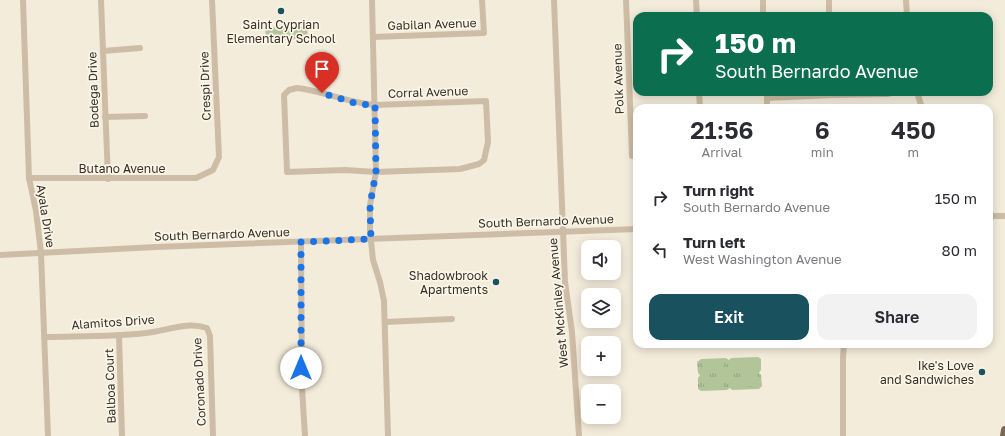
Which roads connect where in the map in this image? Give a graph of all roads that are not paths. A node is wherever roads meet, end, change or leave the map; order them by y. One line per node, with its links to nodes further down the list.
1 (23, 0): 25 (street, Ayala Drive)
2 (101, 0): 18 (street, Bodega Drive)
3 (212, 0): 23 (street, Crespi Drive)
4 (372, 0): 16 (street)
5 (482, 0): 16 (street, Gabilan Avenue)
6 (554, 0): 30 (street, West McKinley Avenue)
7 (626, 0): 22 (street, Polk Avenue)
8 (696, 0): 12 (street)
9 (763, 0): 13 (street)
10 (829, 0): 14 (street)
11 (906, 0): 15 (street)
12 (696, 12)
13 (763, 12)
14 (829, 12)
15 (907, 12)
16 (373, 37): 19 (street)
17 (140, 48): 18 (street)
18 (103, 51): 21 (street, Bodega Drive)
19 (375, 105): 24 (street); 24 (street, Corral Avenue); 24 (street, Corral Avenue)
20 (145, 116): 21 (street)
21 (105, 118): 26 (street, Bodega Drive)
22 (633, 121)
23 (213, 170): 26 (street, Butano Avenue)
24 (376, 172): 31 (street)
25 (29, 178): 26 (street, Butano Avenue); 33 (street, Ayala Drive)
26 (108, 179)
27 (993, 216): 28 (street)
28 (1005, 216)
29 (633, 229): 30 (street, South Bernardo Avenue)
30 (563, 232): 31 (street, South Bernardo Avenue); 47 (street, West McKinley Avenue)
31 (371, 239): 32 (street, South Bernardo Avenue); 36 (street)
32 (301, 242): 33 (street, South Bernardo Avenue); 45 (street)
33 (41, 254): 34 (street, South Bernardo Avenue); 39 (street, Ayala Drive)
34 (0, 255)
35 (452, 319): 36 (street)
36 (385, 322): 46 (street)
37 (207, 328): 38 (street, Alamitos Drive); 44 (street, Coronado Drive)
38 (119, 335): 39 (street, Alamitos Drive); 43 (street, Balboa Court)
39 (44, 337): 42 (street, Ayala Drive)
40 (844, 348): 48 (street)
41 (1005, 430): 49 (main road)
42 (48, 436)
43 (122, 436)
44 (212, 436)
45 (305, 436)
46 (388, 436)
47 (579, 436)
48 (843, 436)
49 (1004, 436)

